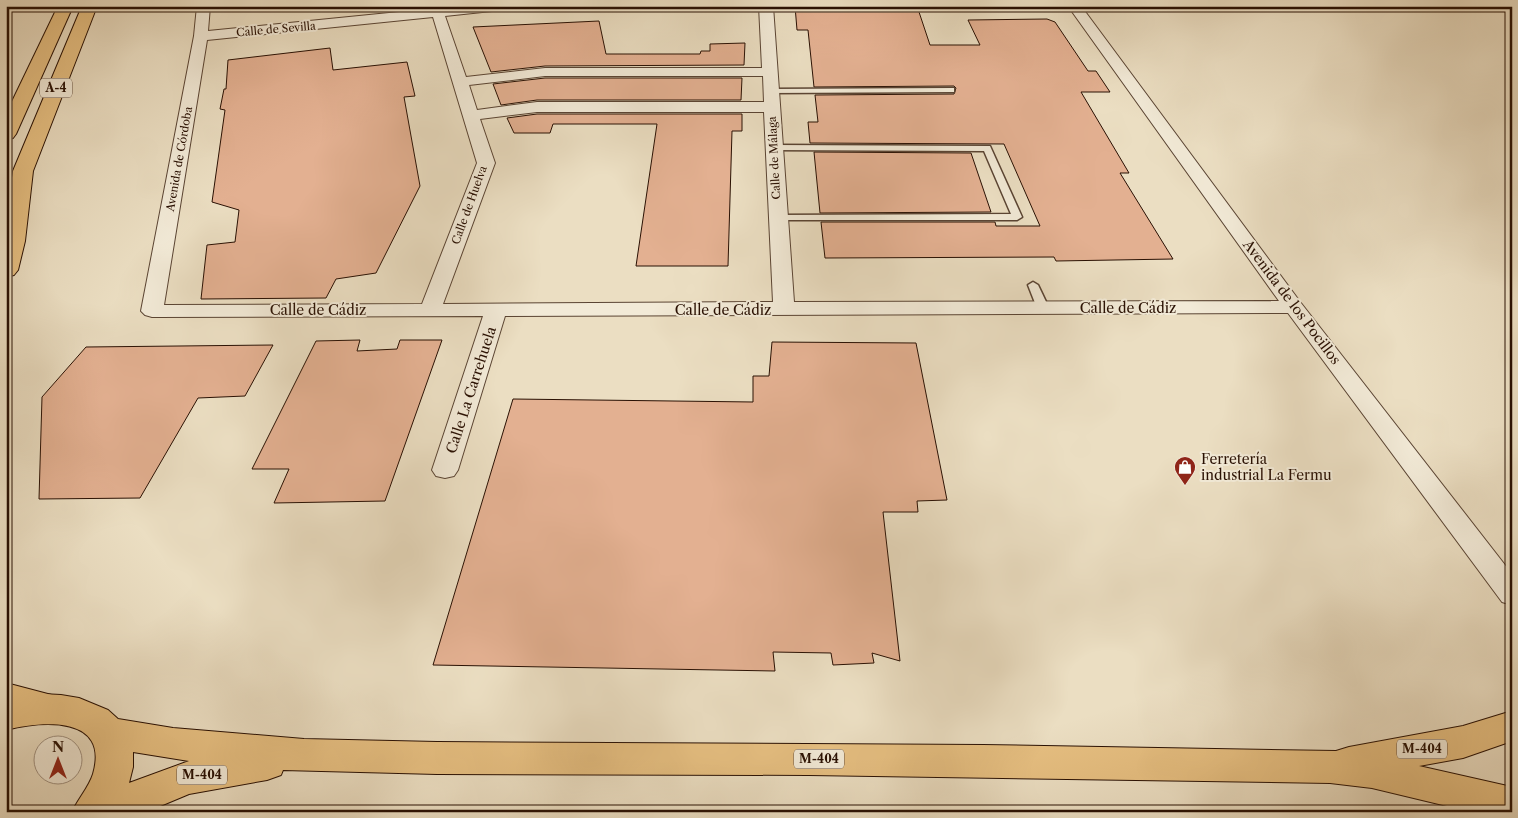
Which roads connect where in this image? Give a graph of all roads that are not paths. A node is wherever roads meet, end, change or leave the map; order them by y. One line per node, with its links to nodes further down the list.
1 (66, 6): 11 (main road, A-4)
2 (90, 6): 20 (main road, A-4)
3 (204, 6): 10 (street, Avenida de Córdoba)
4 (500, 6): 9 (street, Calle de Sevilla)
5 (565, 6): 6 (street)
6 (600, 6)
7 (766, 6): 12 (street, Calle de Málaga)
8 (1074, 6): 25 (street, Avenida de los Pocillos)
9 (438, 13): 10 (street, Calle de Sevilla); 13 (street, Calle de Huelva)
10 (201, 36): 30 (street, Avenida de Córdoba)
11 (46, 50): 15 (main road); 18 (main road, A-4)
12 (769, 72): 13 (street); 16 (street, Calle de Málaga)
13 (460, 82): 17 (street, Calle de Huelva)
14 (950, 90): 16 (lane)
15 (6, 98)
16 (771, 99): 17 (street); 19 (street, Calle de Málaga)
17 (471, 115): 27 (street, Calle de Huelva)
18 (6, 134)
19 (774, 148): 22 (street, Calle de Málaga); 22 (lane)
20 (23, 171): 21 (main road, A-4); 23 (main road)
21 (6, 210)
22 (777, 218): 29 (street, Calle de Málaga)
23 (6, 270)
24 (1033, 285): 26 (lane)
25 (1294, 307): 26 (street, Calle de Cádiz); 32 (street, Avenida de los Pocillos)
26 (1043, 308): 29 (street, Calle de Cádiz)
27 (430, 310): 28 (street, Calle de Cádiz); 30 (street, Calle de Cádiz)
28 (496, 310): 29 (street, Calle de Cádiz); 31 (street, Calle La Carrehuela)
29 (784, 310)
30 (152, 311)
31 (445, 470)
32 (1512, 595)
33 (6, 697): 34 (main road)
34 (50, 708): 35 (main road); 37 (main road)
35 (6, 715)
36 (1512, 726): 39 (main road, M-404)
37 (108, 733): 38 (main road, M-404); 41 (main road)
38 (308, 756): 39 (main road, M-404); 42 (main road, M-404)
39 (1330, 767): 40 (main road, M-404)
40 (1512, 804)
41 (92, 812)
42 (102, 812)

